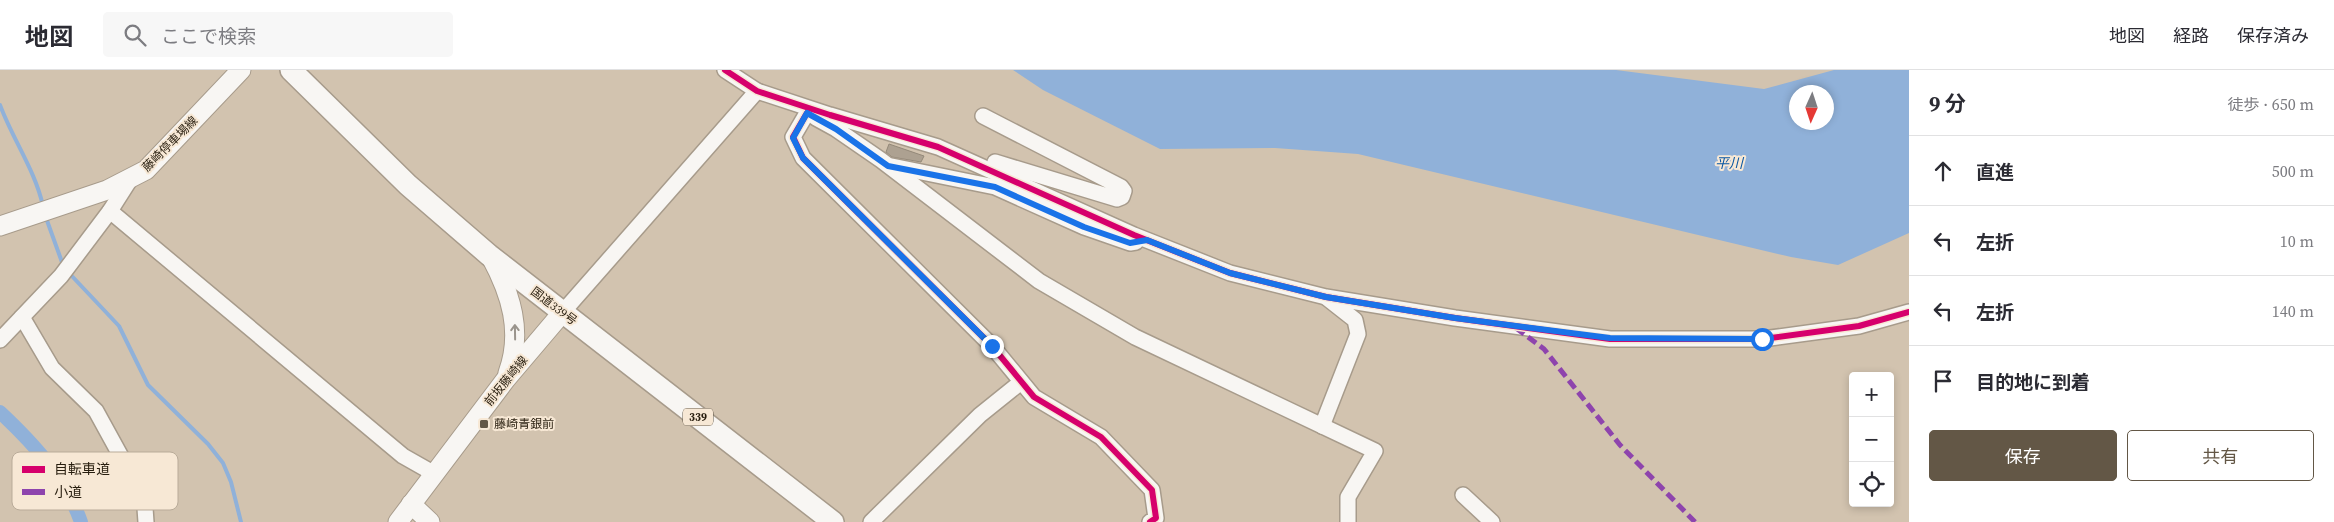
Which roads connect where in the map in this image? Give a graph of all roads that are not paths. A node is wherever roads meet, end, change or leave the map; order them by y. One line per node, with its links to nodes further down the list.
1 (241, 70): 9 (main road, 藤崎停車場線)
2 (291, 70): 13 (highway, 国道339号 / 339)
3 (725, 70): 4 (street)
4 (757, 91): 5 (street); 16 (street)
5 (805, 110): 7 (street); 8 (street); 20 (street)
6 (983, 116): 7 (street)
7 (938, 147): 12 (street)
8 (888, 166): 12 (street); 21 (street)
9 (131, 178): 10 (street); 11 (main road, 藤崎停車場線)
10 (110, 211): 17 (street); 23 (street)
11 (0, 226)
12 (1147, 240): 14 (street)
13 (490, 255): 16 (highway, 国道339号 / 339); 19 (main road, one-way to 13)
14 (1326, 297): 15 (street); 21 (street)
15 (1909, 312)
16 (562, 313): 19 (main road, 前坂藤崎線); 28 (highway, 国道339号 / 339)
17 (22, 316): 18 (street); 22 (street)
18 (0, 340)
19 (506, 379): 23 (main road, 前坂藤崎線)
20 (1021, 382): 29 (street); 30 (street)
21 (1322, 426): 31 (street)
22 (119, 452)
23 (434, 472): 25 (main road, 前坂藤崎線)
24 (1463, 495): 32 (street)
25 (411, 504): 26 (main road, 前坂藤崎線); 27 (main road)
26 (398, 522)
27 (430, 522)
28 (833, 522)
29 (871, 522)
30 (1150, 522)
31 (1348, 522)
32 (1492, 522)

